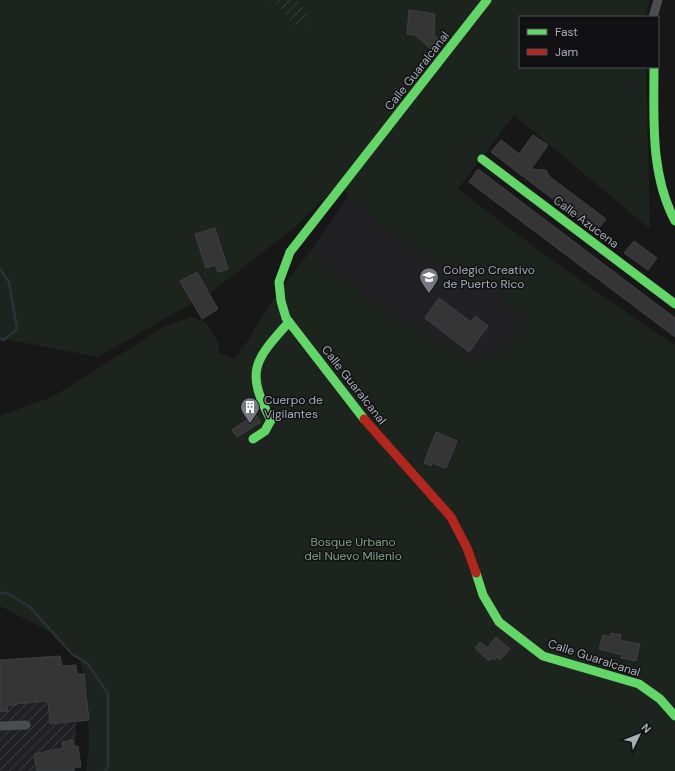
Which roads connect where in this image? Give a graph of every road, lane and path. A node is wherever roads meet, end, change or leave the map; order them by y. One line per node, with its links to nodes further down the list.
1 (487, 0): 8 (street, Calle Guaralcanal)
2 (658, 0): 3 (street)
3 (653, 16)
4 (654, 68): 6 (street)
5 (482, 159): 7 (street, Calle Azucena)
6 (675, 221)
7 (675, 304)
8 (289, 322): 9 (street); 10 (street, Calle Guaralcanal)
9 (254, 439)
10 (675, 716)
11 (26, 725): 12 (street)
12 (0, 726)

